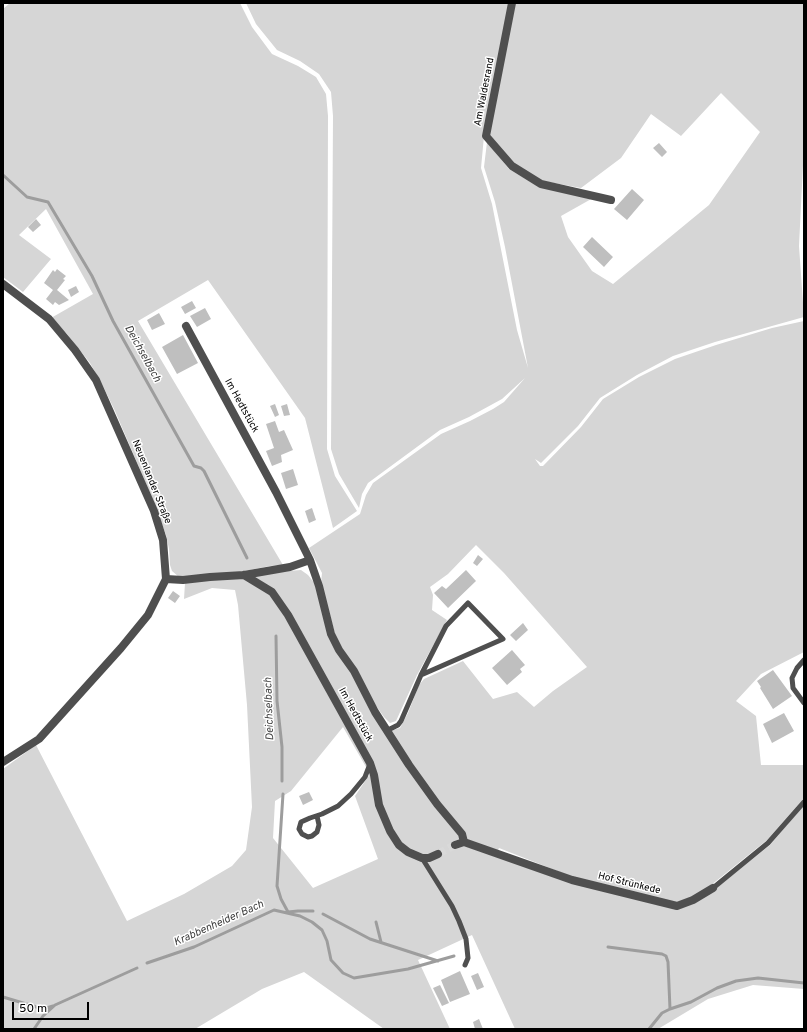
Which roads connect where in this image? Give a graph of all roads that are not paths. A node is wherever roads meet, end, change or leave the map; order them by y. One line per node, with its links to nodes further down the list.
1 (512, 3): 2 (street, Am Waldesrand)
2 (611, 200)
3 (3, 284): 7 (street, Neuenlander Straße)
4 (186, 326): 5 (street, Im Hedtstück)
5 (310, 560): 6 (street); 11 (street, Im Hedtstück)
6 (244, 575): 7 (street); 13 (street, Im Hedtstück)
7 (166, 580): 12 (street)
8 (804, 660): 10 (lane)
9 (421, 675): 9 (lane); 11 (lane)
10 (804, 703)
11 (388, 730): 16 (street, Im Hedtstück)
12 (3, 762)
13 (370, 763): 15 (lane); 19 (street, Im Hedtstück)
14 (804, 802): 20 (lane, Hof Strünkede)
15 (317, 816): 15 (lane)
16 (464, 842): 17 (street); 20 (street, Hof Strünkede)
17 (455, 845)
18 (438, 854): 19 (street)
19 (422, 858): 21 (lane)
20 (713, 888)
21 (465, 966)

